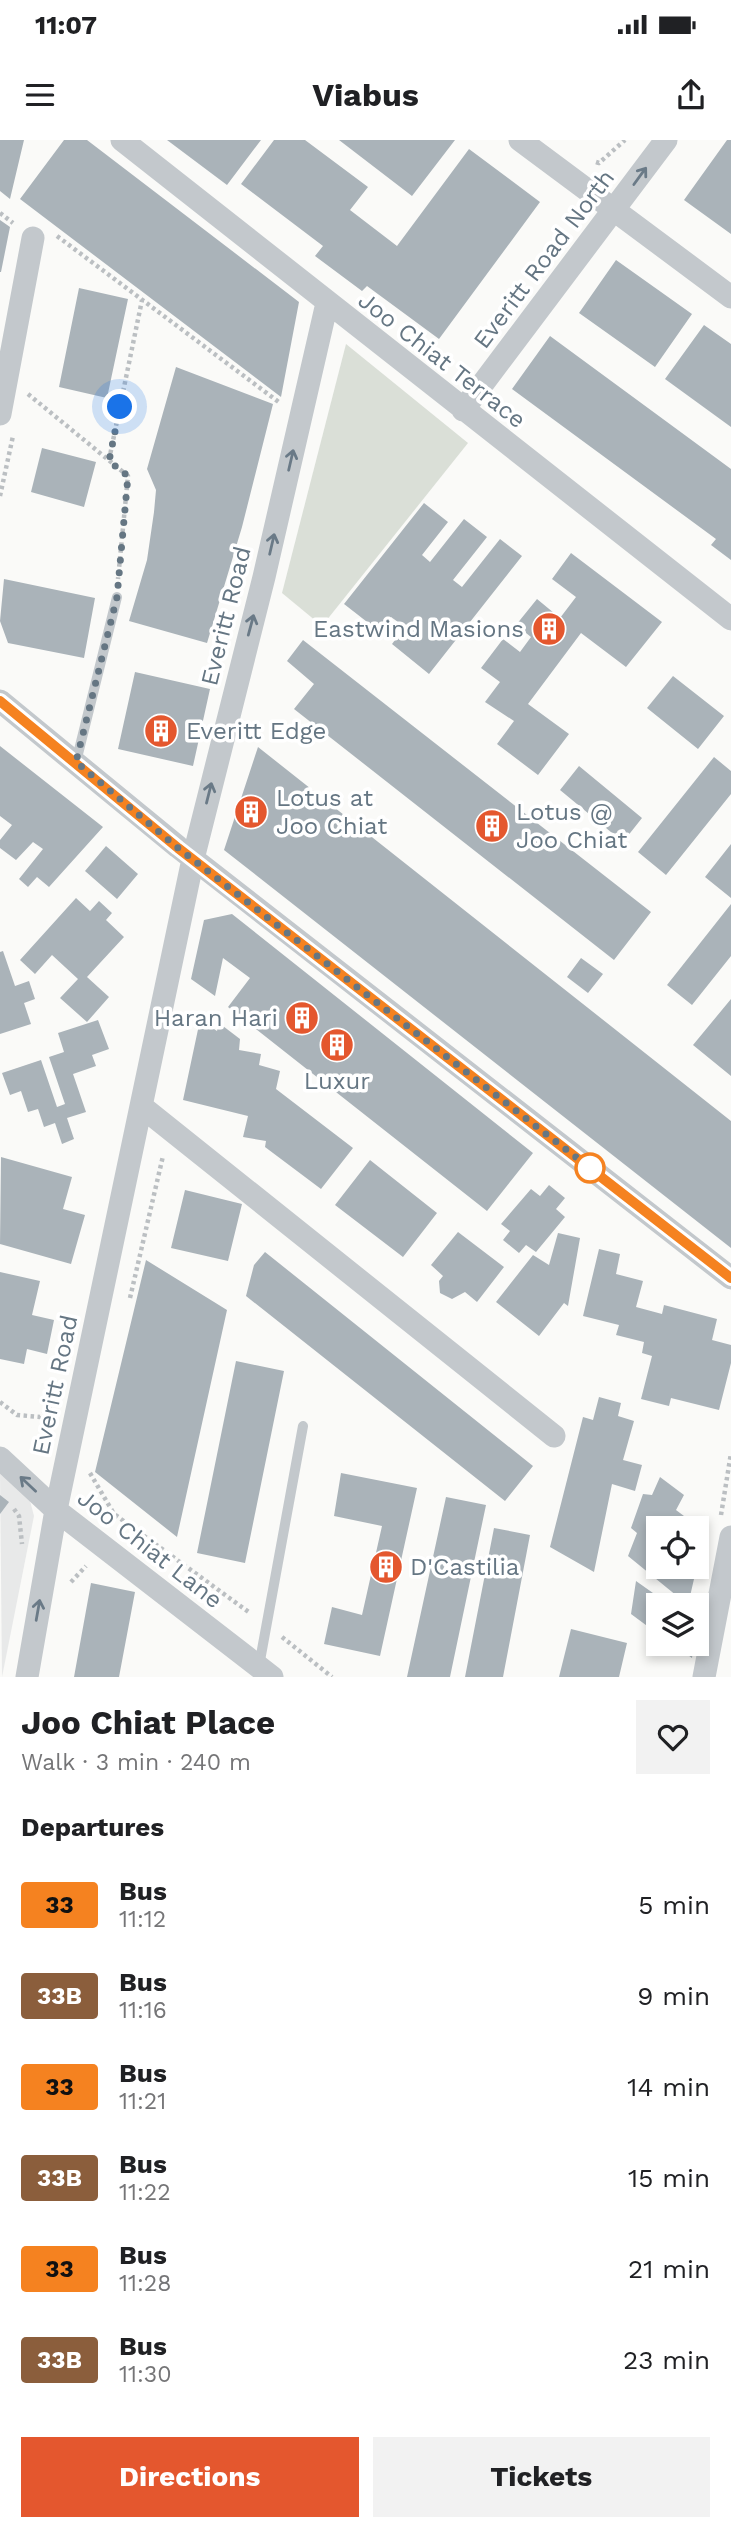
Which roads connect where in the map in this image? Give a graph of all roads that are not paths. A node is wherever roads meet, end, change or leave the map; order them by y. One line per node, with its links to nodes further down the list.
1 (122, 140): 7 (street, Joo Chiat Terrace)
2 (520, 140): 4 (street)
3 (666, 140): 4 (street, Everitt Road North, one-way to 3)
4 (614, 211): 6 (street); 9 (street, Everitt Road North)
5 (33, 238): 8 (street)
6 (731, 297)
7 (327, 303): 9 (street, Joo Chiat Terrace); 15 (street, Everitt Road, one-way to 7)
8 (9, 387): 10 (street)
9 (463, 410): 12 (street, Joo Chiat Terrace)
10 (0, 414)
11 (117, 597): 14 (lane)
12 (731, 619)
13 (0, 701): 14 (street)
14 (76, 762): 15 (street)
15 (193, 859): 16 (street, Everitt Road); 17 (street)
16 (141, 1106): 19 (street); 21 (street, Everitt Road)
17 (731, 1278)
18 (303, 1426): 23 (lane)
19 (554, 1436)
20 (0, 1458): 21 (street, Joo Chiat Lane, one-way to 20)
21 (56, 1510): 23 (street, Joo Chiat Lane); 24 (street, Everitt Road, one-way to 21)
22 (731, 1537): 25 (street)
23 (266, 1672)
24 (27, 1677)
25 (704, 1677)

